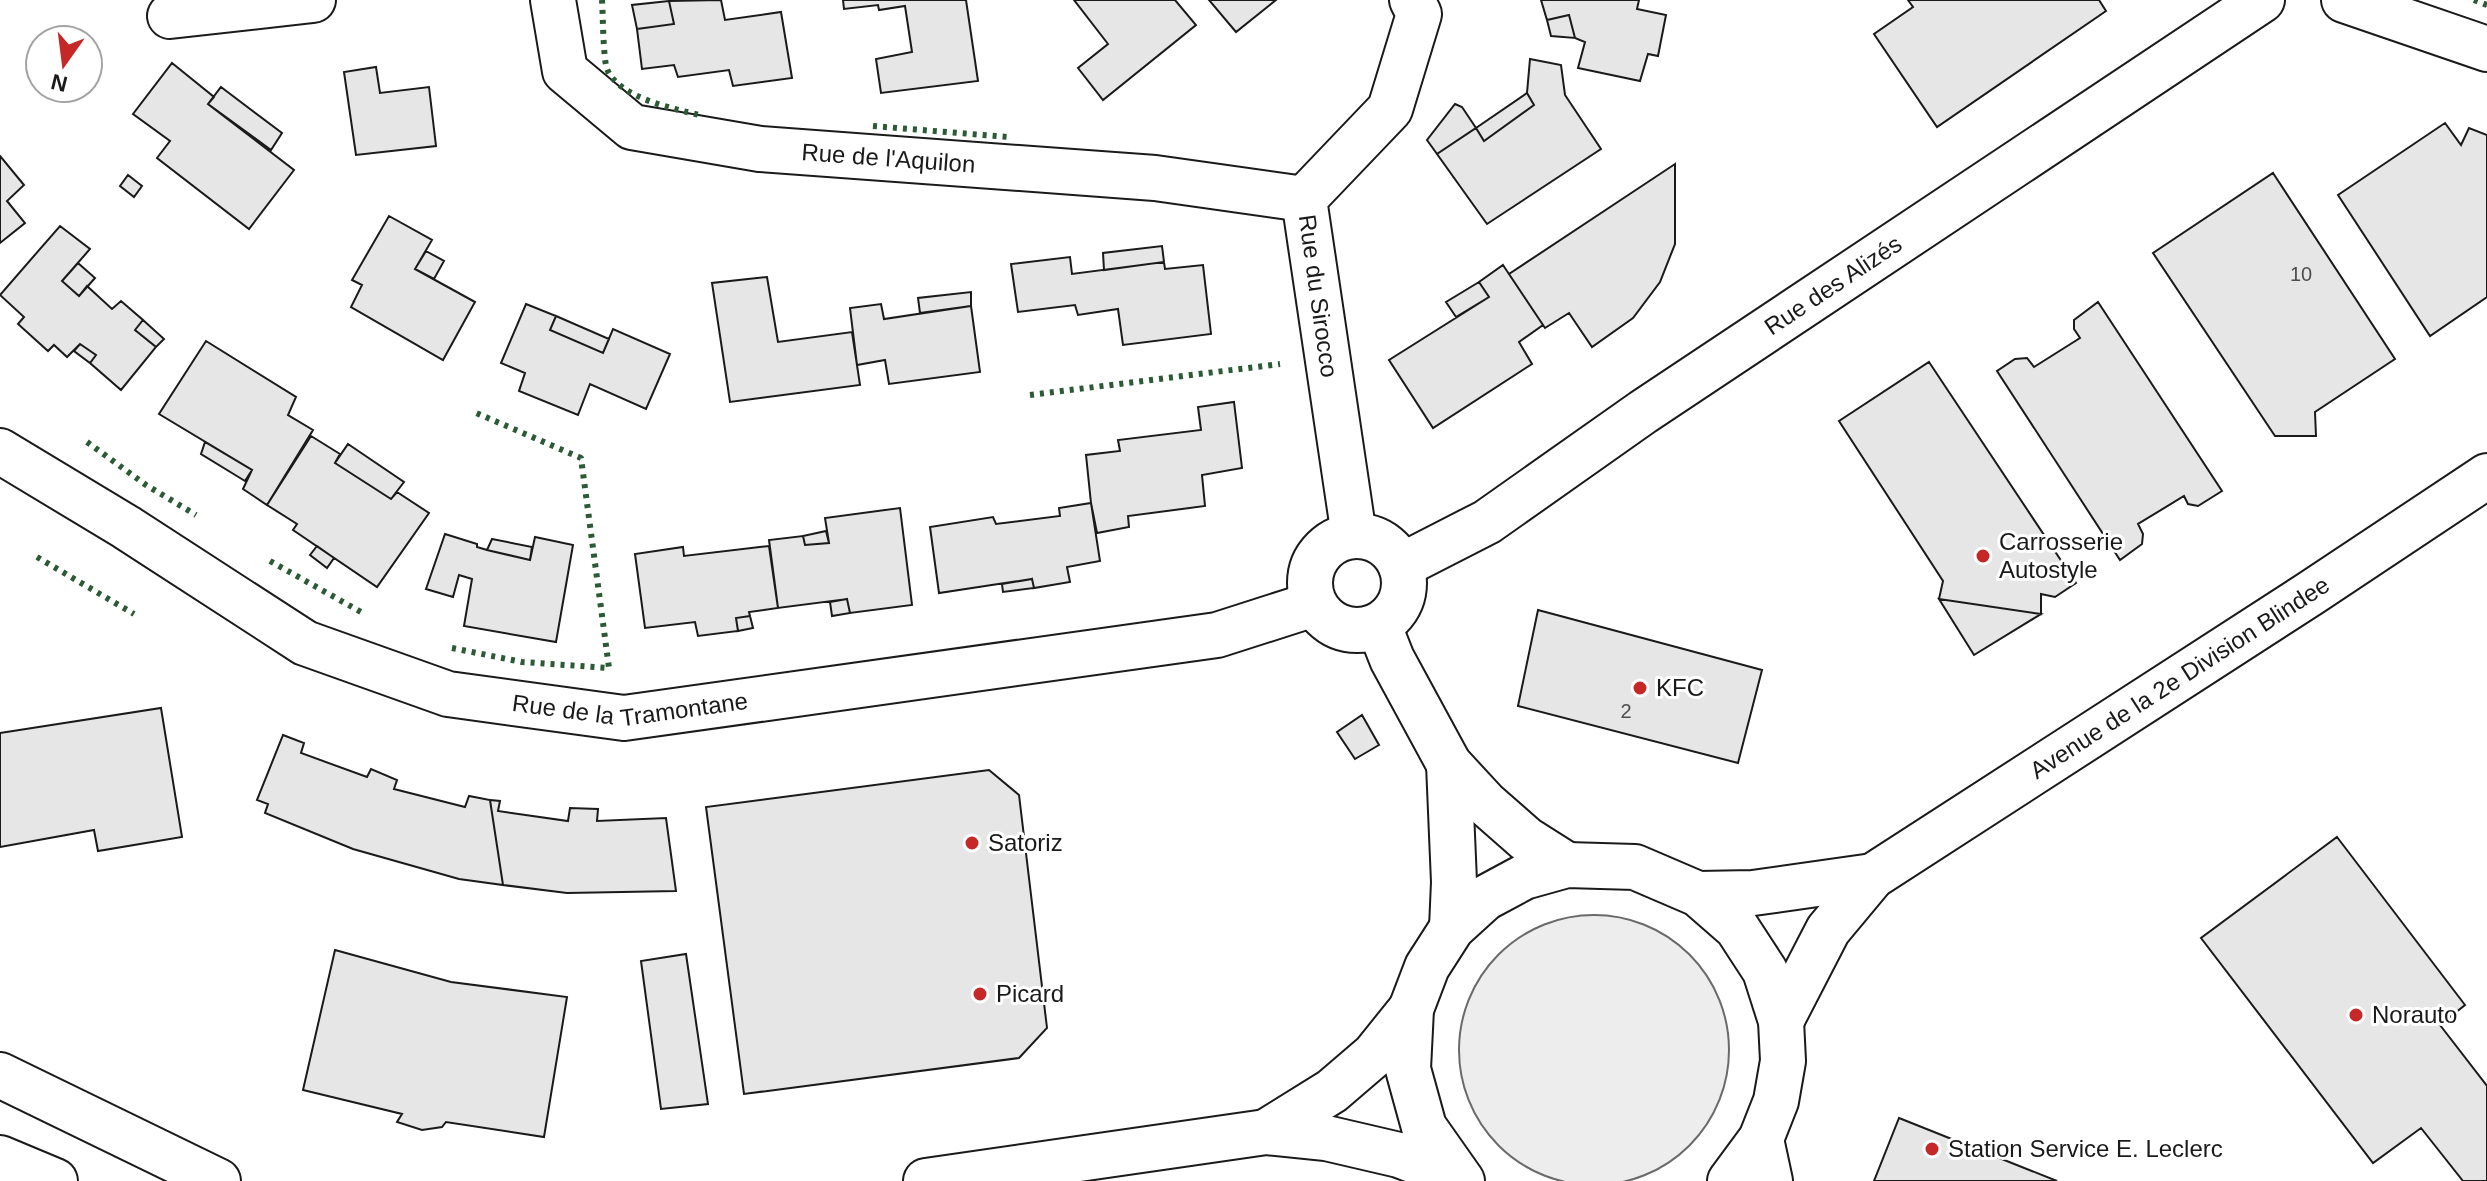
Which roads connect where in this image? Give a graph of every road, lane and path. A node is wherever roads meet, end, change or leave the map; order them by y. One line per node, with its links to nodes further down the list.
1 (313, 0): 6 (street)
2 (553, 0): 8 (street, Rue de l'Aquilon)
3 (1412, 0): 8 (street, Rue du Sirocco)
4 (2262, 0): 12 (street, Rue des Alizés)
5 (2344, 0): 7 (street)
6 (170, 16)
7 (2487, 49)
8 (1304, 199): 11 (street, Rue du Sirocco)
9 (0, 451): 13 (street, Rue de la Tramontane)
10 (2487, 476): 17 (street, Avenue de la 2e Division Blindee)
11 (1354, 536): 12 (street); 13 (street)
12 (1401, 566): 14 (street)
13 (1314, 604): 14 (street)
14 (1379, 626): 15 (street)
15 (1449, 764): 16 (street); 19 (street)
16 (1567, 865): 18 (street); 19 (street)
17 (1873, 876): 18 (street, Avenue de la 2e Division Blindee); 21 (street, Avenue de la 2e Division Blindee)
18 (1698, 894): 21 (street)
19 (1452, 928): 20 (street)
20 (1411, 1009): 24 (street); 28 (street)
21 (1781, 1021): 25 (street)
22 (0, 1075): 26 (street)
23 (0, 1100): 26 (street)
24 (1266, 1132): 28 (street); 31 (street)
25 (1761, 1139): 32 (street); 33 (street)
26 (161, 1155): 30 (street)
27 (0, 1158): 29 (street)
28 (1460, 1179)
29 (55, 1181)
30 (218, 1181)
31 (926, 1181)
32 (1730, 1181)
33 (1770, 1181)

